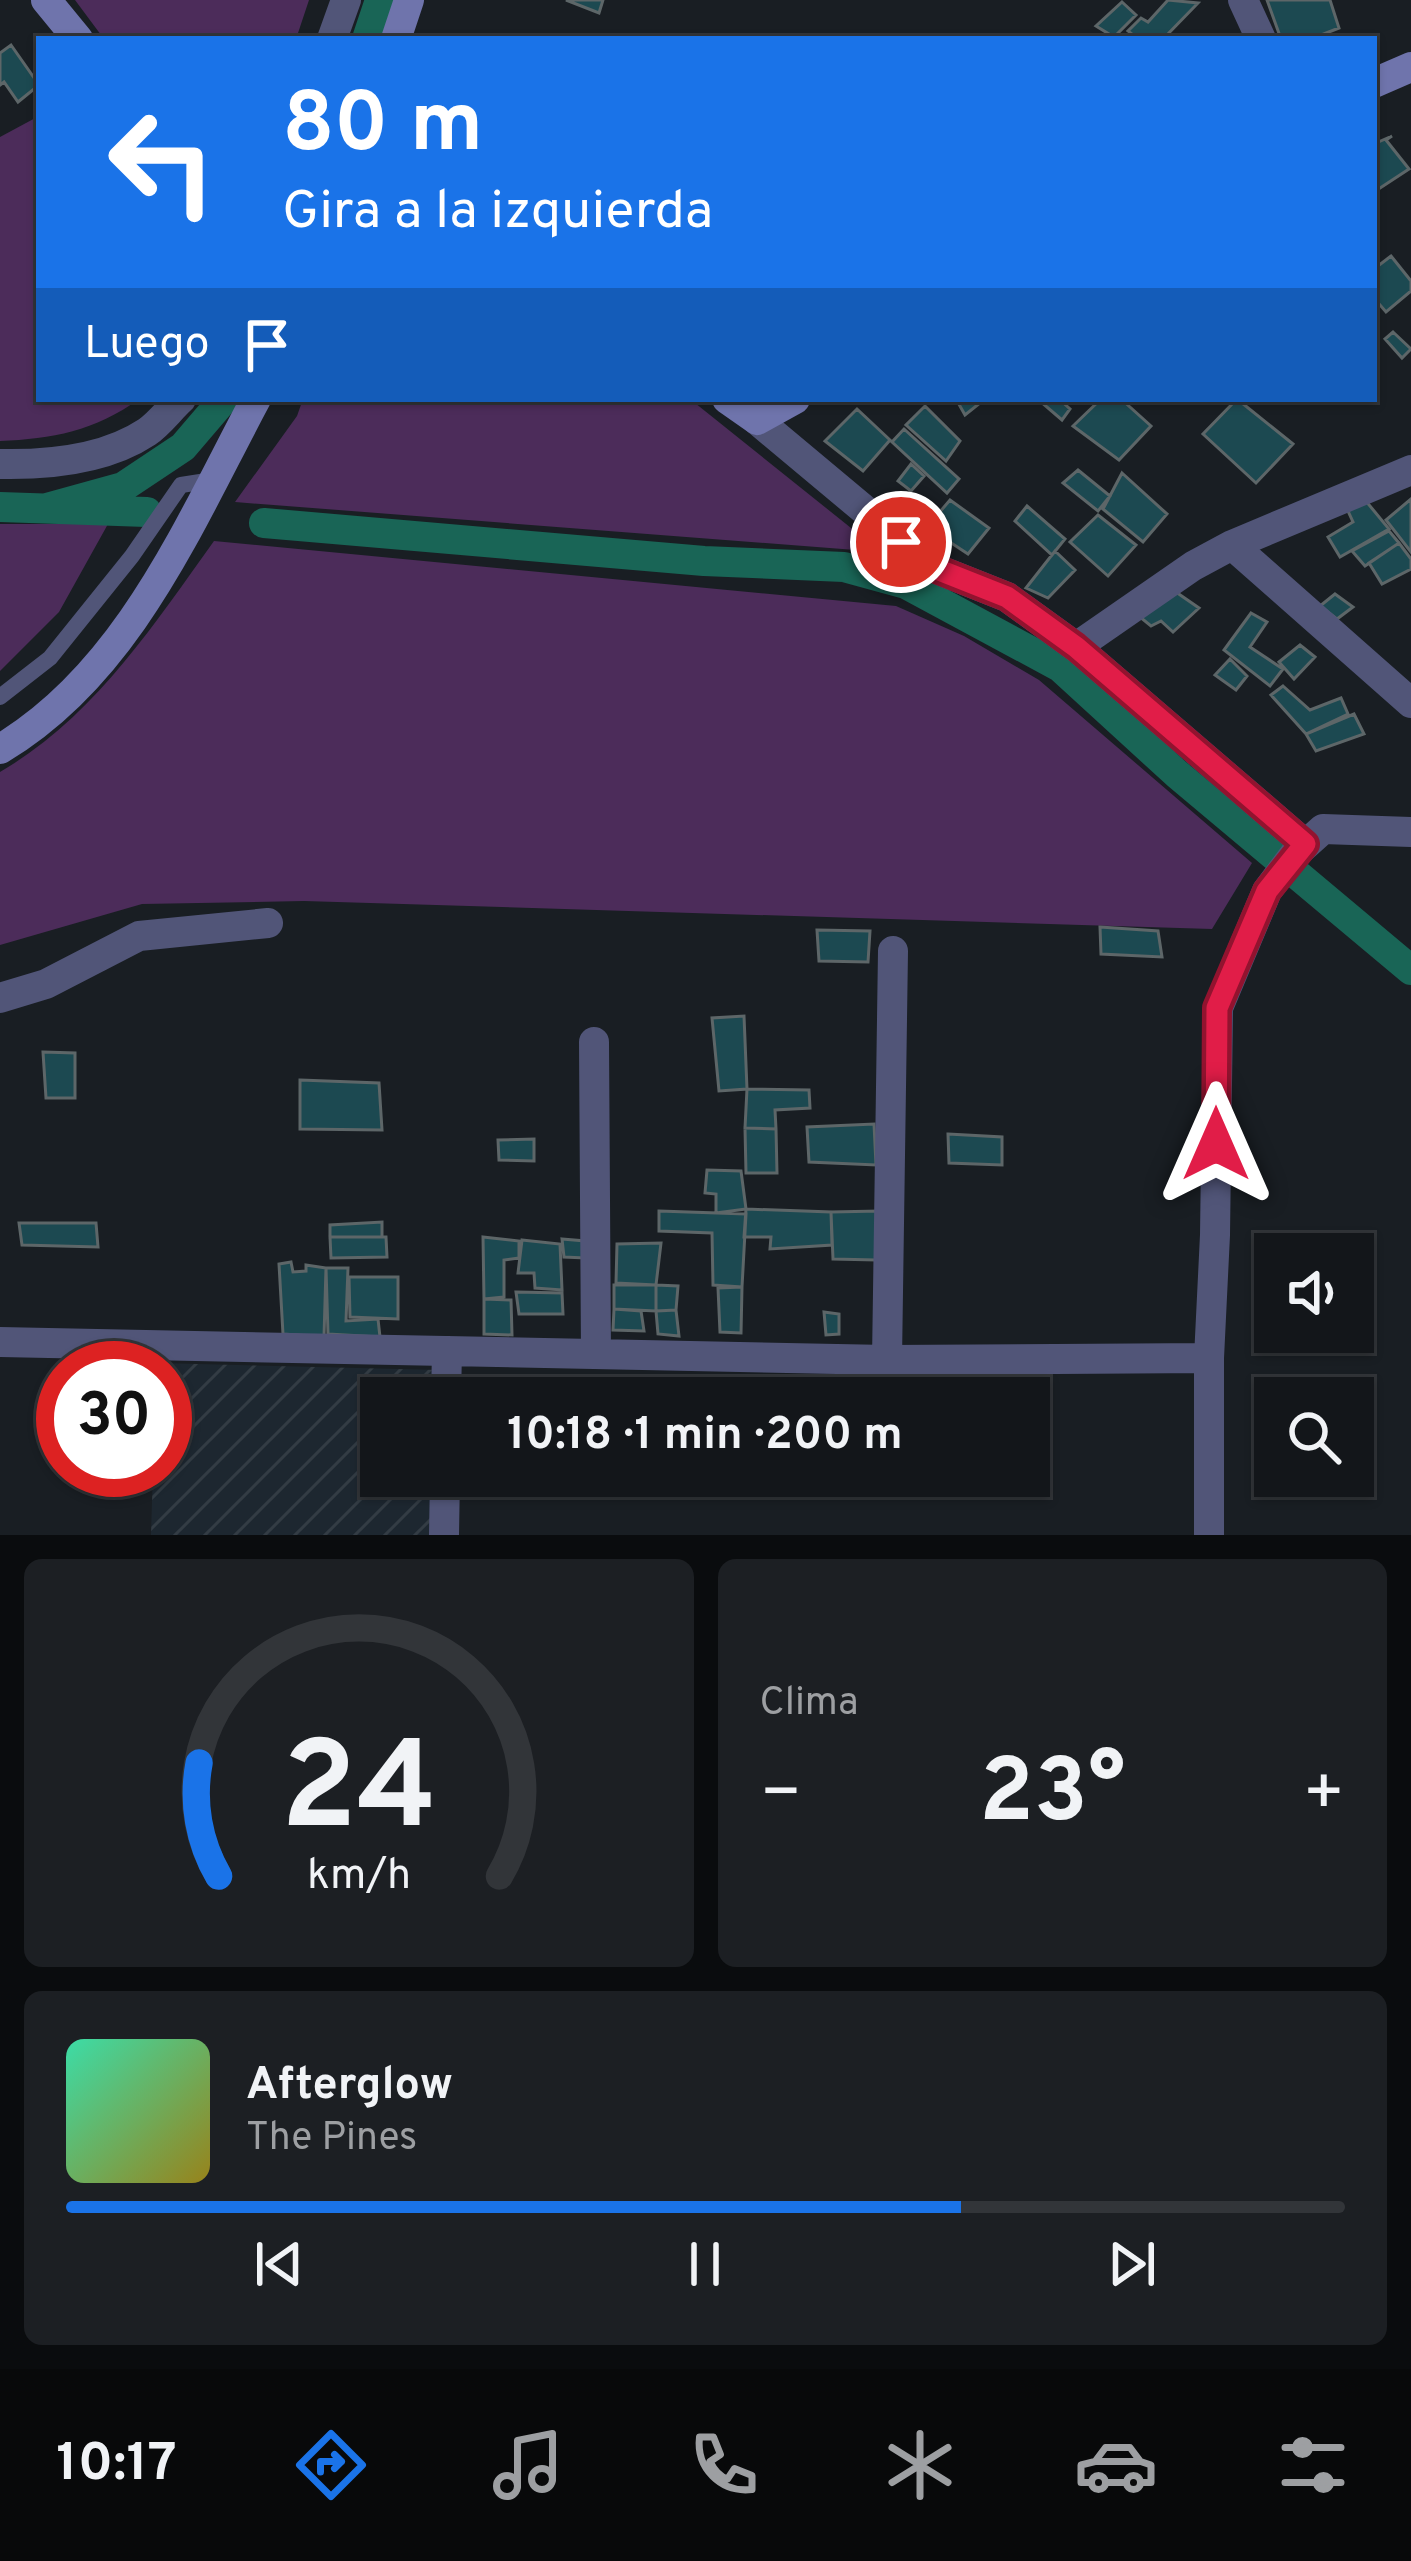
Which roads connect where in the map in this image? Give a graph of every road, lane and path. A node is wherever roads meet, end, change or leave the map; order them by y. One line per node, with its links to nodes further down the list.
1 (46, 0): 5 (main road)
2 (346, 0): 6 (street)
3 (409, 0): 7 (main road)
4 (1243, 0): 8 (street)
5 (76, 36)
6 (333, 36)
7 (397, 36)
8 (1260, 36)
9 (1411, 67): 10 (main road)
10 (1377, 82)
11 (178, 402): 16 (street)
12 (254, 402): 18 (main road)
13 (732, 402): 15 (main road)
14 (790, 402): 15 (main road)
15 (758, 420): 20 (street)
16 (0, 464)
17 (1411, 470): 19 (street)
18 (213, 480): 21 (lane); 23 (main road)
19 (1232, 545): 20 (street); 22 (street)
20 (1076, 647): 25 (street)
21 (0, 697)
22 (1411, 703)
23 (0, 749)
24 (1411, 832): 25 (street)
25 (1292, 859): 33 (street)
26 (268, 923): 28 (street)
27 (893, 951): 34 (street)
28 (0, 998)
29 (595, 1042): 32 (street)
30 (0, 1342): 31 (street)
31 (447, 1351): 32 (street); 35 (street)
32 (596, 1354): 34 (street)
33 (1209, 1358): 34 (street); 38 (street)
34 (887, 1360)
35 (446, 1377)
36 (445, 1497): 37 (street)
37 (444, 1535)
38 (1209, 1535)

